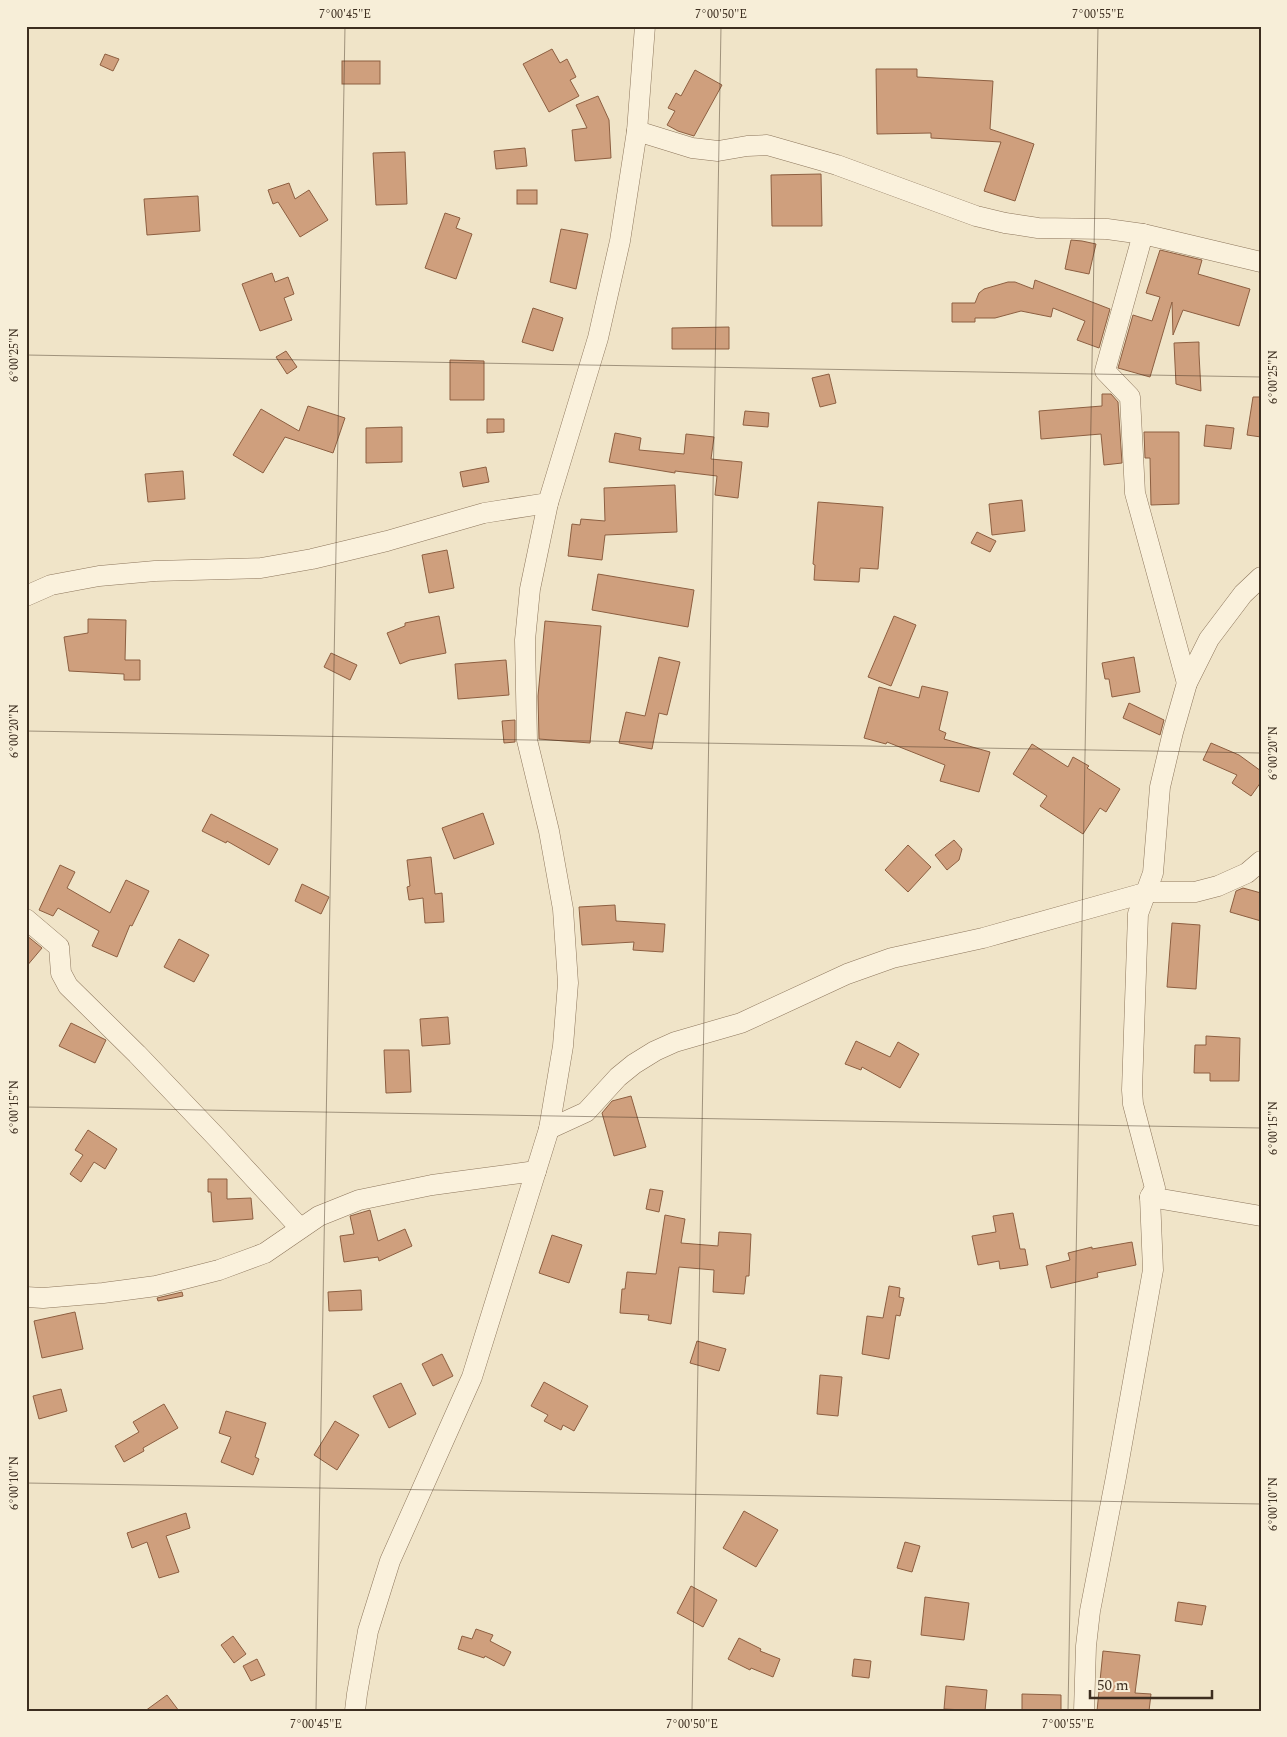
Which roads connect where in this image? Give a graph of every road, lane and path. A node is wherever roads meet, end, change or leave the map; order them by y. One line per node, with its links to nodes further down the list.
1 (645, 26): 2 (street)
2 (637, 131): 3 (street); 5 (street)
3 (1143, 234): 4 (street); 8 (street)
4 (1261, 262)
5 (548, 503): 7 (street); 12 (street)
6 (1261, 577): 8 (street)
7 (26, 596)
8 (1187, 683): 10 (street)
9 (1256, 871): 10 (street)
10 (1148, 892): 12 (street); 14 (street)
11 (26, 918): 16 (street)
12 (549, 1129): 13 (street)
13 (536, 1171): 16 (street); 18 (street)
14 (1150, 1197): 15 (street); 19 (street)
15 (1261, 1216)
16 (300, 1228): 17 (street)
17 (26, 1297)
18 (355, 1711)
19 (1084, 1711)

